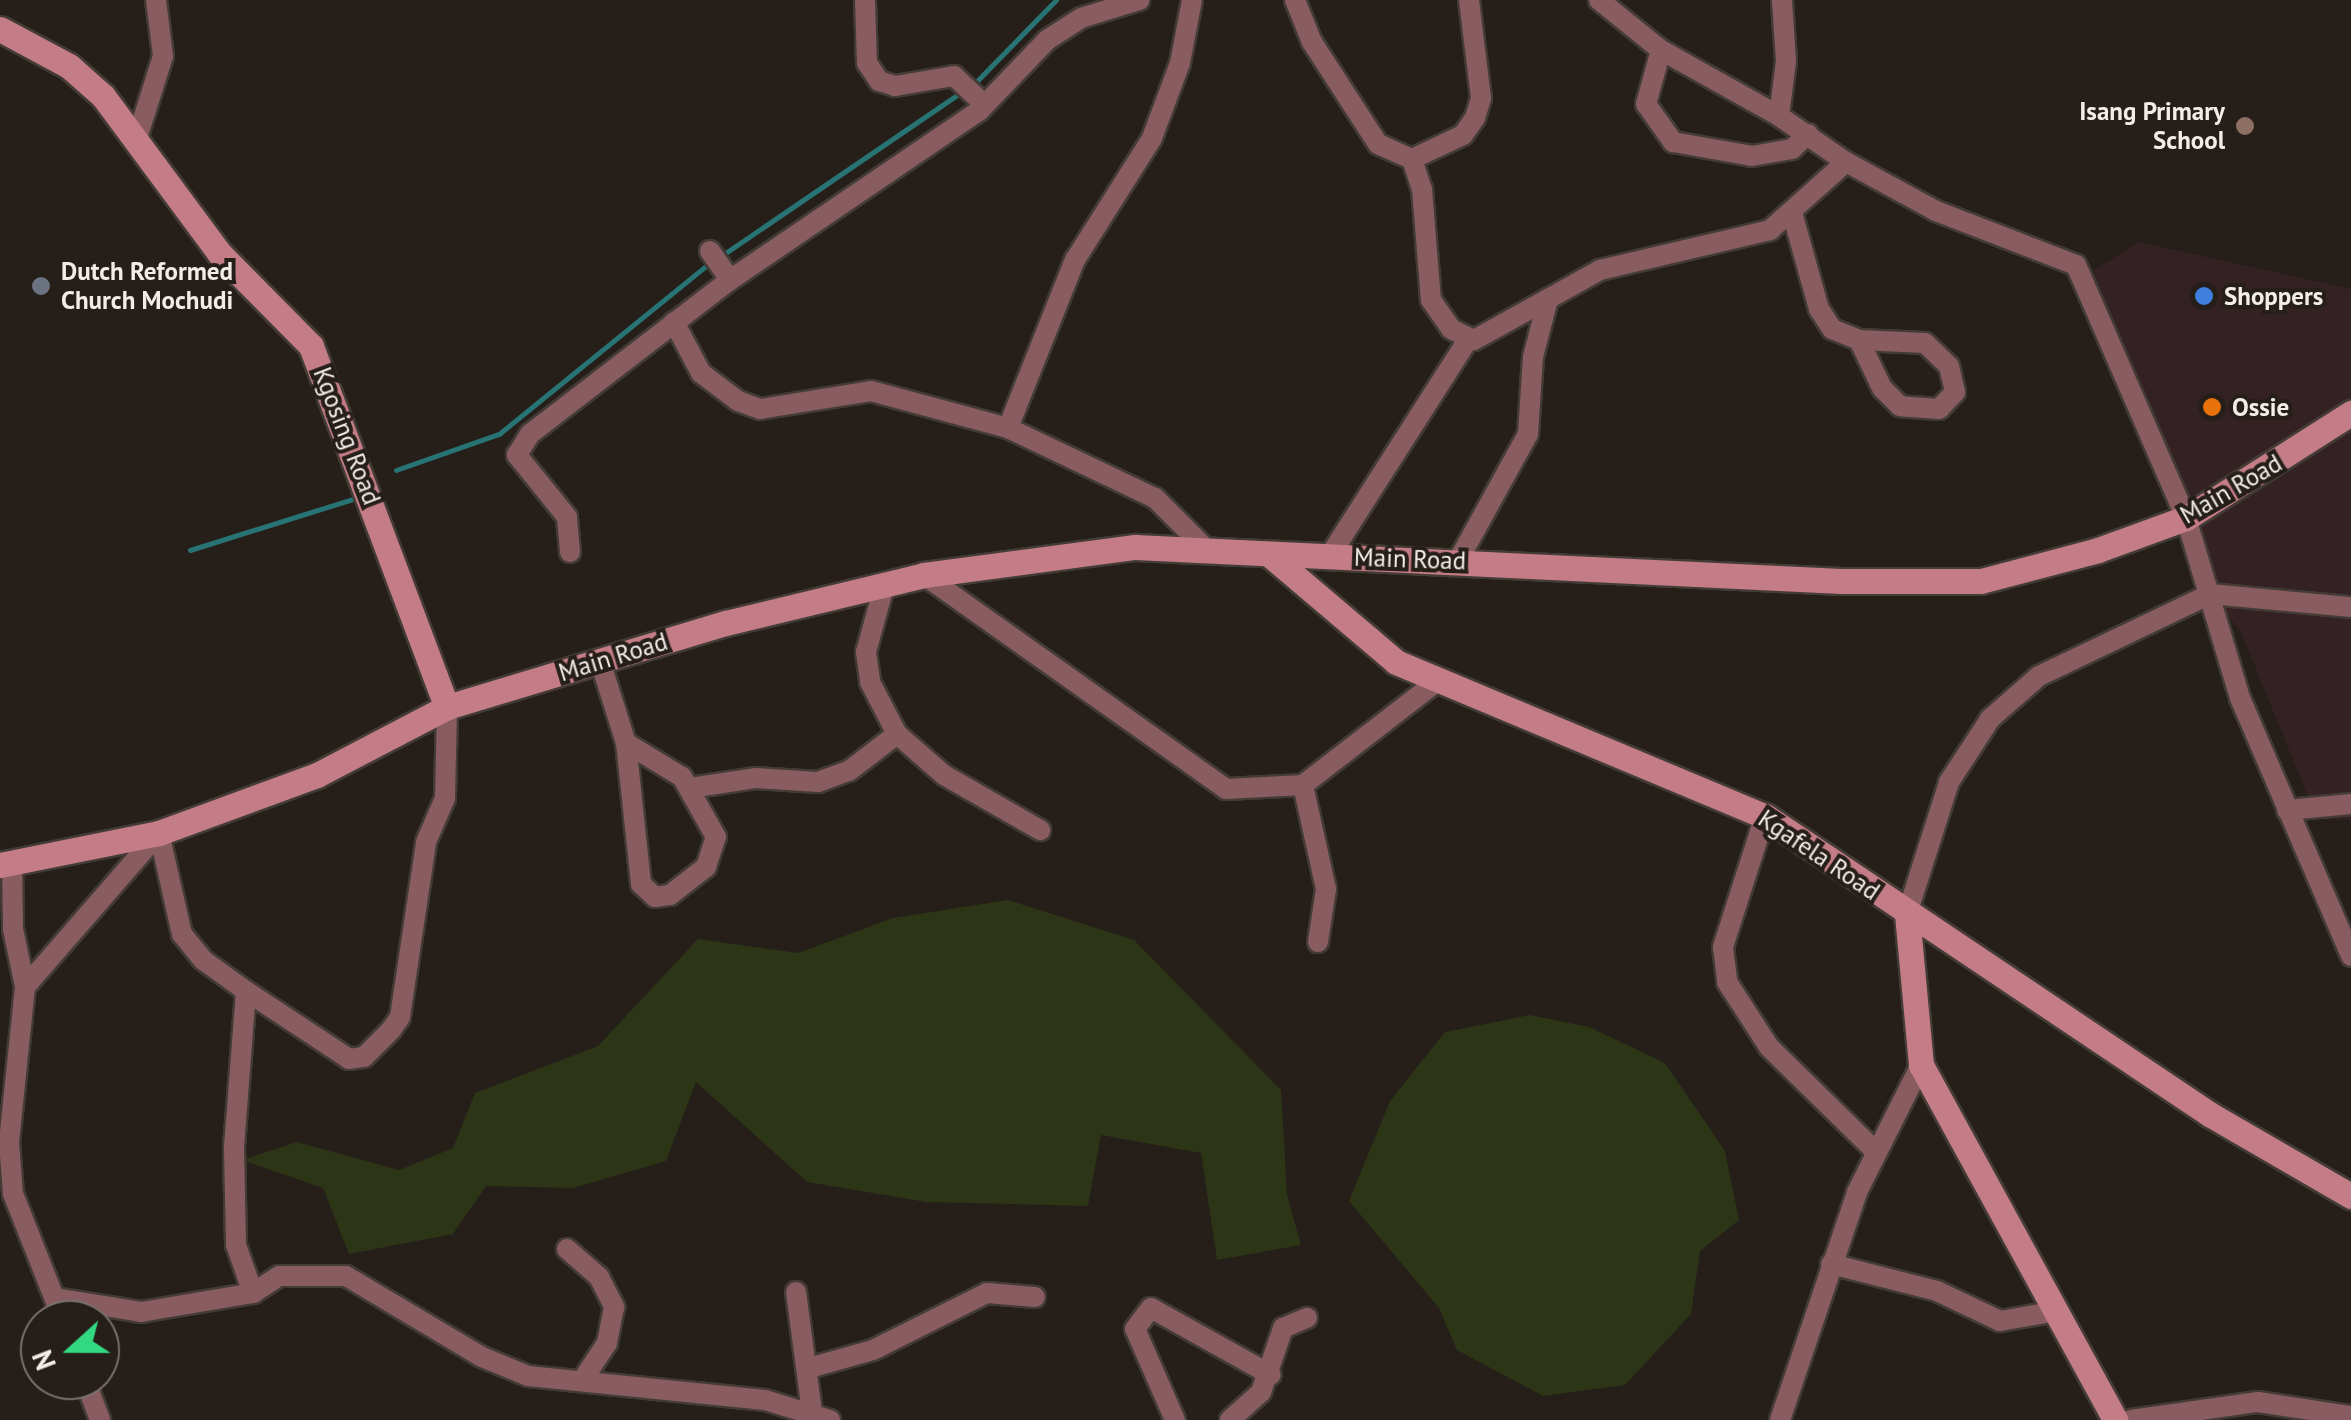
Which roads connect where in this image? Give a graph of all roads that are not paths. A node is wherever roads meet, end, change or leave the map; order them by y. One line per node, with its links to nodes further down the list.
1 (156, 0): 15 (street)
2 (865, 0): 12 (street)
3 (1139, 0): 12 (street)
4 (1192, 0): 26 (street)
5 (1295, 0): 16 (street)
6 (1468, 0): 16 (street)
7 (1782, 0): 13 (street)
8 (1602, 1): 11 (street)
9 (0, 8): 10 (street)
10 (9, 32): 15 (street, Kgosing Road)
11 (1661, 50): 13 (street); 14 (street)
12 (972, 93): 20 (street)
13 (1779, 116): 14 (street)
14 (1808, 134): 17 (street)
15 (138, 135): 39 (street, Kgosing Road)
16 (1412, 159): 23 (street)
17 (1846, 162): 18 (street); 27 (street)
18 (1793, 216): 21 (street); 24 (street)
19 (710, 250): 20 (street)
20 (726, 275): 22 (street)
21 (1548, 299): 23 (street); 32 (street)
22 (674, 322): 26 (street); 29 (street)
23 (1468, 340): 31 (street)
24 (1859, 340): 24 (street)
25 (2351, 413): 27 (street, Main Road)
26 (1008, 428): 28 (street)
27 (2186, 518): 32 (street, Main Road); 35 (street)
28 (1204, 548): 30 (street, Main Road); 33 (street, Main Road)
29 (570, 552)
30 (1270, 555): 31 (street, Main Road); 38 (street, Kgafela Road)
31 (1329, 557): 32 (street, Main Road)
32 (1458, 559)
33 (924, 575): 34 (street, Main Road); 42 (street)
34 (885, 583): 37 (street, Main Road); 40 (street)
35 (2210, 594): 36 (street); 45 (street); 50 (street)
36 (2351, 607)
37 (600, 661): 39 (street, Main Road); 41 (street)
38 (1434, 683): 42 (street); 46 (street, Kgafela Road)
39 (448, 707): 48 (street, Main Road); 54 (street)
40 (896, 734): 43 (street); 47 (street)
41 (626, 743): 43 (street); 43 (street)
42 (1303, 785): 51 (street)
43 (690, 788)
44 (2351, 804): 45 (street)
45 (2287, 810): 52 (street)
46 (1765, 816): 50 (street, Kgafela Road); 56 (street)
47 (1040, 830)
48 (159, 833): 49 (street, Main Road); 53 (street); 54 (street)
49 (6, 864): 53 (street)
50 (1908, 914): 55 (street); 57 (street, Kgafela Road)
51 (1318, 942)
52 (2351, 956)
53 (26, 986): 63 (street)
54 (246, 991): 61 (street)
55 (1922, 1066): 56 (street); 64 (street)
56 (1874, 1150): 59 (street)
57 (2351, 1196)
58 (566, 1249): 68 (street)
59 (1831, 1264): 64 (street); 73 (street)
60 (796, 1292): 66 (street)
61 (253, 1294): 63 (street); 68 (street)
62 (1034, 1297): 66 (street)
63 (55, 1298)
64 (2052, 1312): 74 (street)
65 (1306, 1318): 67 (street)
66 (809, 1368): 69 (street)
67 (1271, 1375): 71 (street); 72 (street)
68 (582, 1381): 69 (street)
69 (821, 1416)
70 (2351, 1416): 75 (street)
71 (1174, 1420)
72 (1230, 1420)
73 (1780, 1420)
74 (2115, 1420)
75 (2131, 1420)

